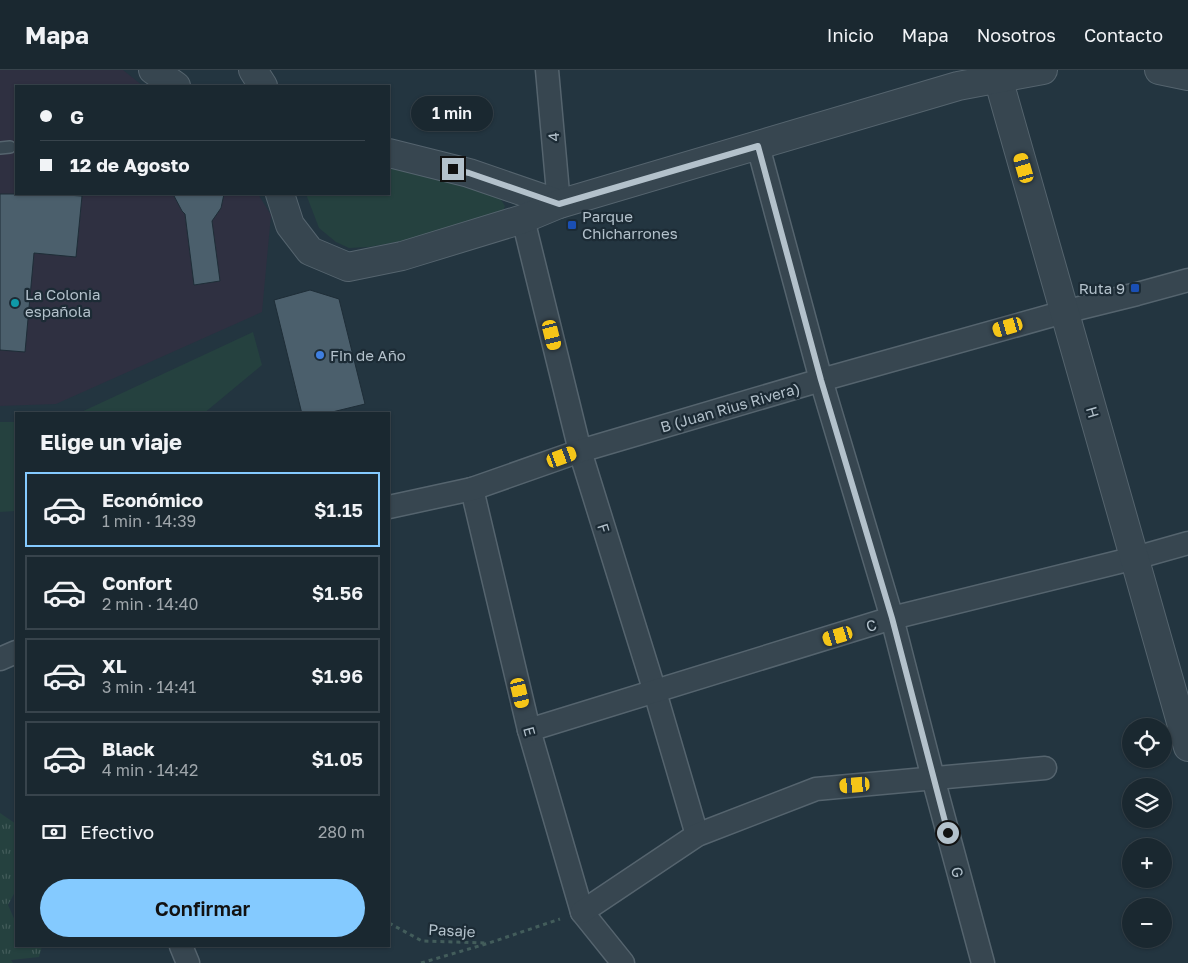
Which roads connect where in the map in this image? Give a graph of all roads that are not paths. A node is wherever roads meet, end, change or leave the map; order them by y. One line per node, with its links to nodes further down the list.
1 (153, 70): 9 (street)
2 (253, 70): 10 (street)
3 (547, 70): 14 (street, 4)
4 (1043, 70): 8 (street)
5 (1159, 70): 6 (street)
6 (1188, 76)
7 (957, 78): 8 (street); 11 (street)
8 (998, 78): 17 (street, H)
9 (175, 85)
10 (262, 85)
11 (758, 146): 14 (street); 18 (street, G)
12 (390, 152): 14 (street)
13 (280, 195): 15 (street)
14 (559, 204): 15 (street)
15 (523, 219): 19 (street, F)
16 (1188, 280): 17 (street, B (Juan Rius Rivera))
17 (1064, 312): 18 (street, B (Juan Rius Rivera)); 23 (street, H)
18 (821, 380): 19 (street, B (Juan Rius Rivera)); 24 (street, G)
19 (580, 451): 20 (street, B (Juan Rius Rivera)); 27 (street, F)
20 (472, 489): 21 (street, B (Juan Rius Rivera)); 28 (street, E)
21 (390, 508)
22 (1188, 543): 23 (street, C)
23 (1135, 558): 24 (street, C); 29 (street, H)
24 (892, 618): 27 (street, C); 31 (street, G)
25 (15, 652): 26 (street)
26 (0, 658)
27 (655, 692): 28 (street, C); 32 (street, F)
28 (529, 730): 33 (street, E)
29 (1188, 747)
30 (1045, 768): 31 (street)
31 (932, 778): 32 (street); 37 (street, G)
32 (696, 835): 33 (street)
33 (582, 912): 36 (street)
34 (181, 947): 35 (street)
35 (188, 963)
36 (623, 963)
37 (982, 963)

